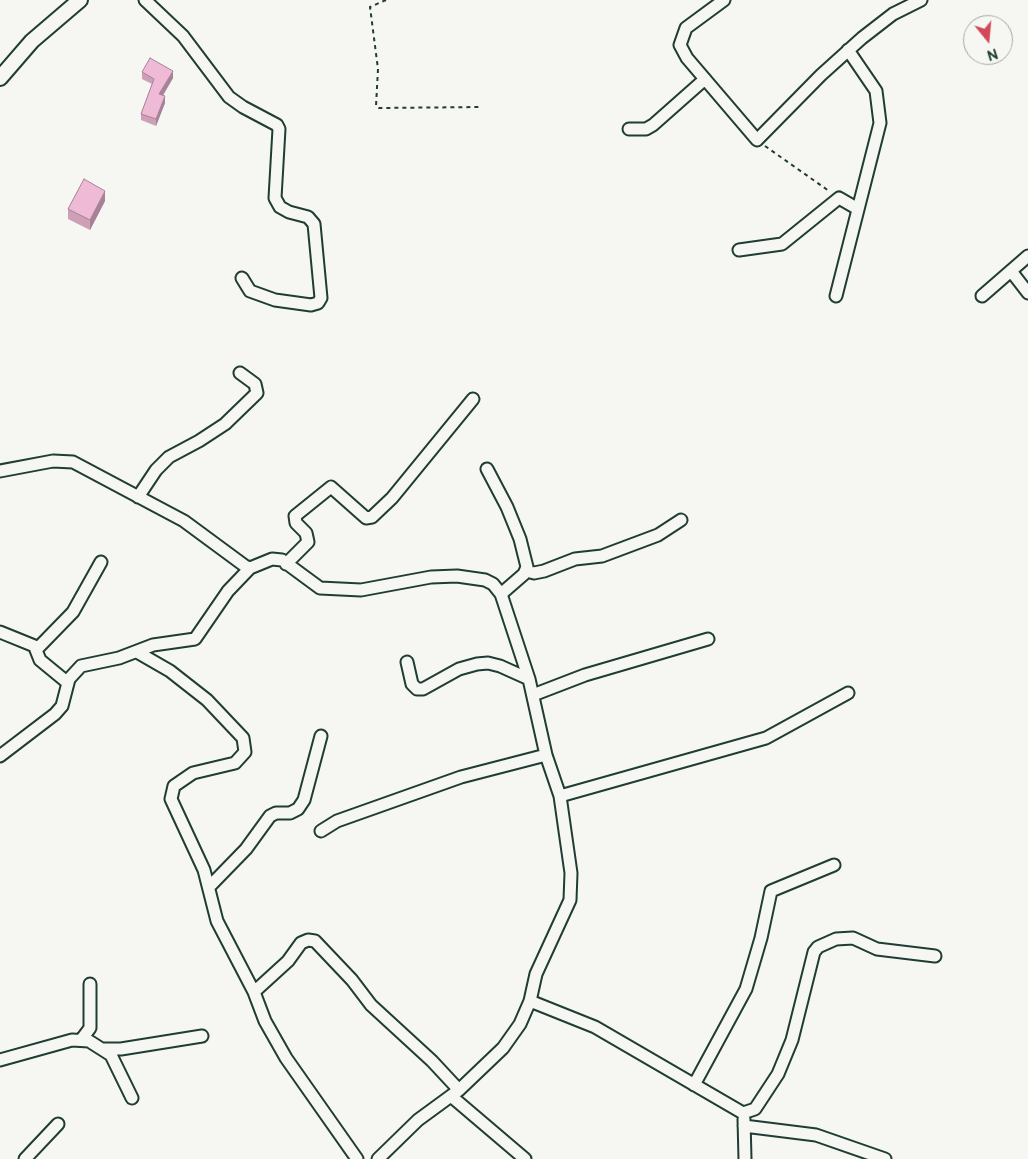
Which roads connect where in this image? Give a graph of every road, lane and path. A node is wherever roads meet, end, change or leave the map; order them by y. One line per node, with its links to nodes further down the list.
1 (80, 0): 7 (street)
2 (145, 0): 17 (street)
3 (386, 0): 9 (path)
4 (724, 0): 8 (street)
5 (921, 0): 6 (street)
6 (848, 50): 11 (street); 13 (street)
7 (0, 78)
8 (705, 79): 10 (street); 11 (street)
9 (482, 107)
10 (629, 129)
11 (757, 140): 12 (path)
12 (839, 198): 13 (street); 14 (street)
13 (858, 210): 19 (street)
14 (740, 250)
15 (1028, 256): 16 (street)
16 (1011, 271): 18 (street); 20 (street)
17 (242, 278)
18 (1028, 293)
19 (836, 296)
20 (982, 296)
21 (240, 373): 25 (street)
22 (473, 398): 28 (street)
23 (0, 470): 25 (street)
24 (487, 470): 30 (street)
25 (138, 497): 29 (street)
26 (681, 520): 30 (street)
27 (101, 562): 34 (street)
28 (286, 564): 29 (street); 31 (street)
29 (250, 568): 35 (street)
30 (526, 571): 31 (street)
31 (501, 594): 37 (street)
32 (0, 632): 34 (street)
33 (708, 639): 40 (street)
34 (38, 647): 38 (street)
35 (137, 652): 38 (street); 47 (street)
36 (407, 662): 37 (street)
37 (529, 679): 40 (street)
38 (68, 683): 42 (street)
39 (848, 693): 44 (street)
40 (533, 695): 43 (street)
41 (321, 736): 47 (street)
42 (1, 754)
43 (546, 754): 44 (street); 45 (street)
44 (560, 796): 51 (street)
45 (321, 831)
46 (834, 865): 56 (street)
47 (210, 886): 50 (street)
48 (935, 956): 59 (street)
49 (90, 984): 53 (street)
50 (254, 992): 57 (street); 63 (street)
51 (530, 1001): 56 (street); 57 (street)
52 (202, 1036): 54 (street)
53 (81, 1040): 54 (street); 55 (street)
54 (103, 1049): 58 (street)
55 (0, 1060)
56 (694, 1085): 59 (street)
57 (455, 1093): 64 (street); 65 (street)
58 (132, 1098)
59 (743, 1112): 61 (street)
60 (58, 1124): 62 (street)
61 (744, 1126): 66 (street); 67 (street)
62 (25, 1159)
63 (357, 1159)
64 (378, 1159)
65 (524, 1159)
66 (745, 1159)
67 (884, 1159)

